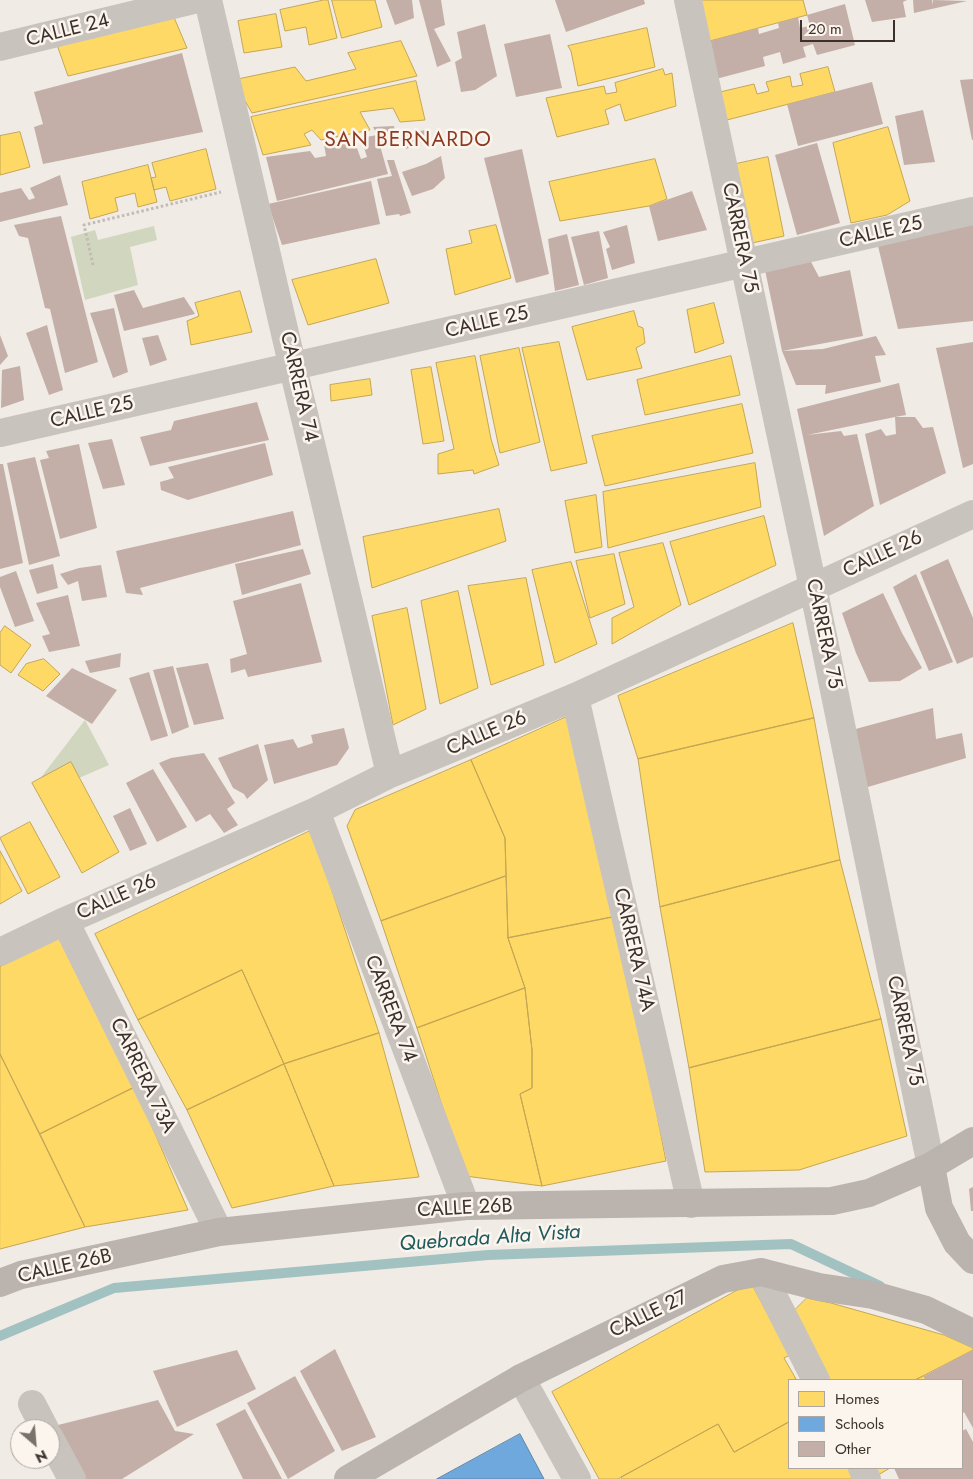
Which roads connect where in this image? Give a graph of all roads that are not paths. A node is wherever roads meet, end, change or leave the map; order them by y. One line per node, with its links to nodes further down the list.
1 (194, 0): 4 (street, CALLE 24)
2 (208, 0): 7 (street, CARRERA 74)
3 (688, 0): 6 (street, CARRERA 75)
4 (0, 47)
5 (973, 211): 6 (street, CALLE 25)
6 (745, 264): 7 (street, CALLE 25); 10 (street, CARRERA 75)
7 (293, 368): 8 (street, CALLE 25); 12 (street, CARRERA 74)
8 (0, 433)
9 (973, 514): 10 (street, CALLE 26)
10 (813, 588): 11 (street, CALLE 26); 17 (street, CARRERA 75)
11 (576, 697): 12 (street, CALLE 26); 18 (street, CARRERA 74A)
12 (390, 774): 13 (street, CALLE 26)
13 (316, 811): 14 (street, CALLE 26); 19 (street, CARRERA 74)
14 (65, 921): 15 (street, CALLE 26); 20 (street, CARRERA 73A)
15 (0, 952)
16 (973, 1142): 17 (street)
17 (931, 1166): 18 (street, CALLE 26B); 21 (street, CARRERA 75)
18 (691, 1204): 19 (street, CALLE 26B)
19 (466, 1206): 20 (street, CALLE 26B)
20 (219, 1232): 23 (street, CALLE 26B)
21 (973, 1260)
22 (761, 1272): 24 (street, CALLE 27); 25 (street, CALLE 27); 26 (street)
23 (0, 1283)
24 (973, 1333)
25 (521, 1378): 31 (street, CALLE 27); 32 (street)
26 (815, 1379)
27 (32, 1404): 28 (street)
28 (40, 1419)
29 (60, 1457): 30 (street)
30 (72, 1479)
31 (348, 1479)
32 (578, 1479)

